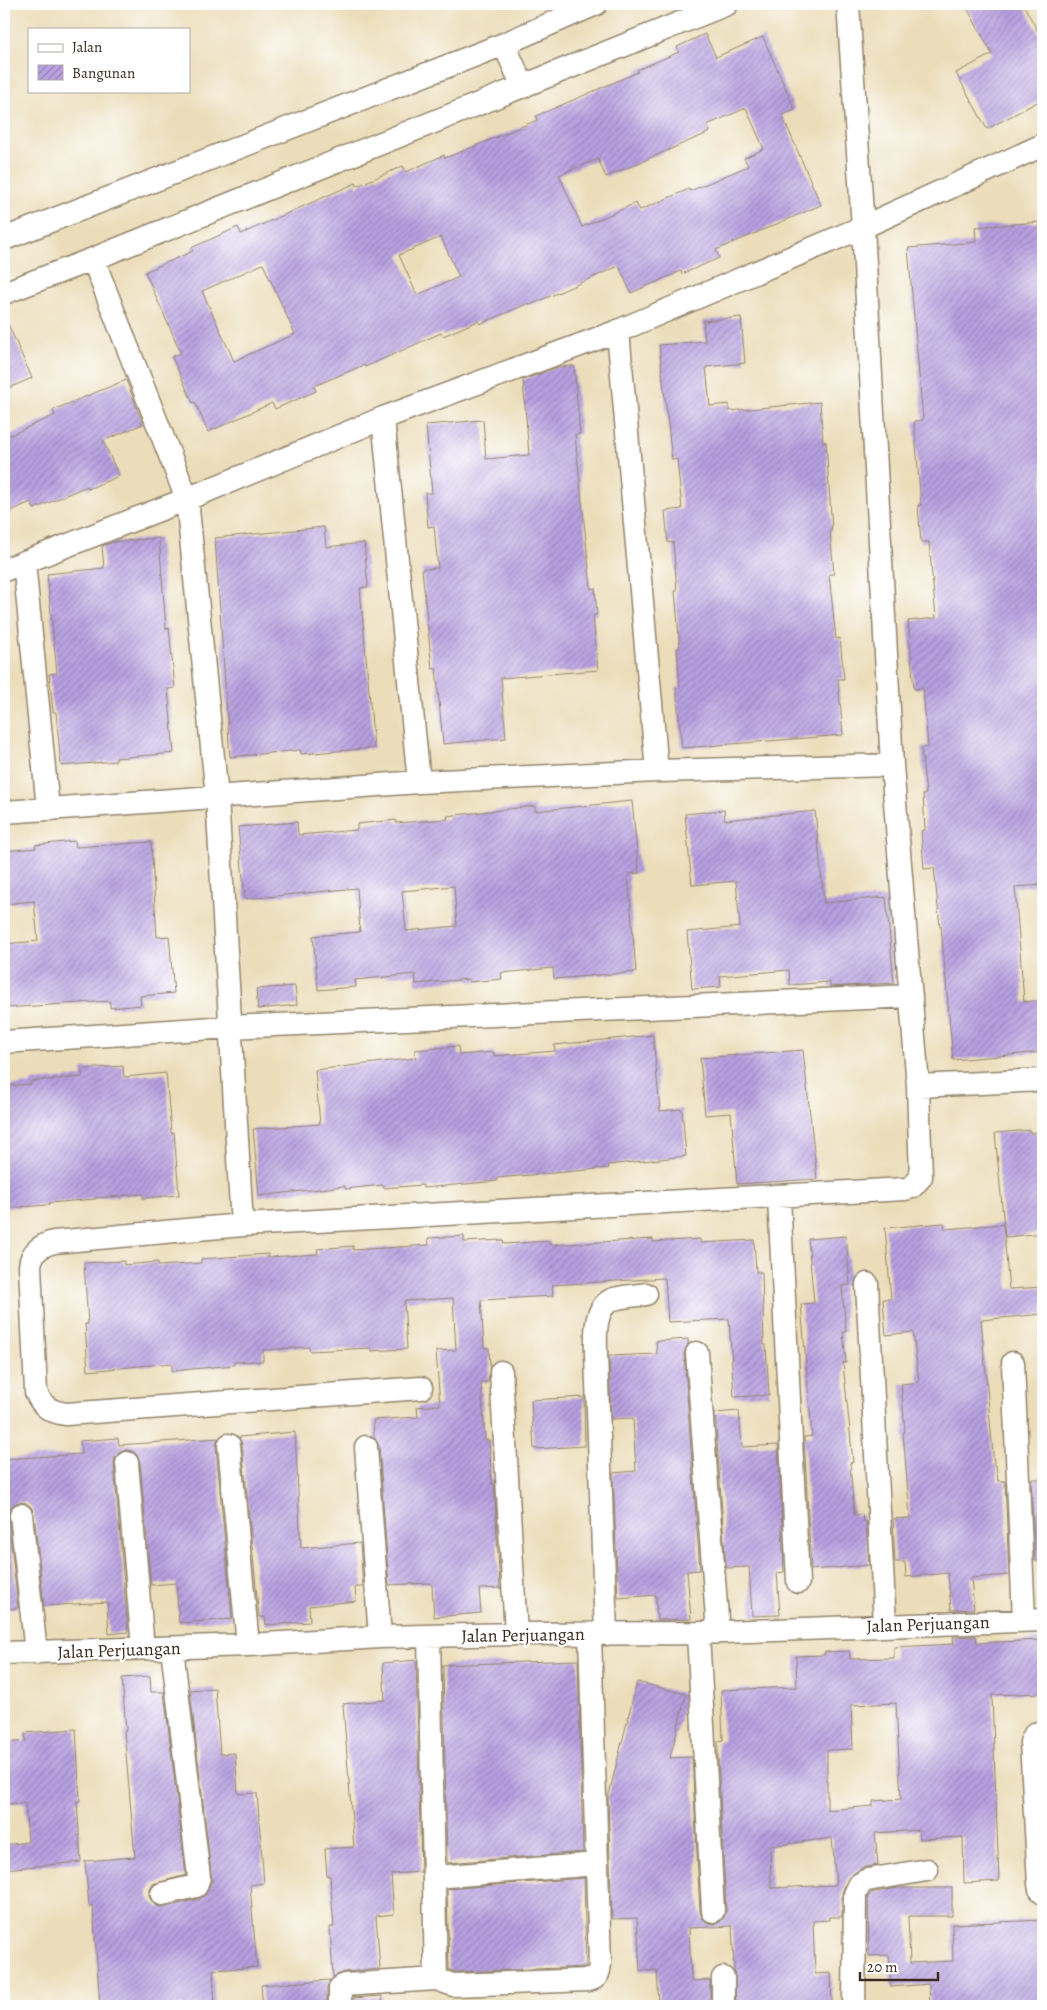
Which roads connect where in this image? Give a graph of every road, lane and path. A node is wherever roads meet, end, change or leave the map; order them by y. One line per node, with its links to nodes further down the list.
1 (596, 4): 4 (street)
2 (726, 4): 5 (street)
3 (848, 4): 7 (street)
4 (504, 44): 5 (street); 8 (street)
5 (523, 87): 9 (street)
6 (1043, 145): 7 (street)
7 (863, 227): 11 (street); 15 (street)
8 (4, 239)
9 (93, 259): 10 (street); 13 (street)
10 (4, 293)
11 (618, 331): 12 (street); 16 (street)
12 (384, 418): 13 (street); 17 (street)
13 (186, 499): 14 (street); 18 (street)
14 (14, 566): 19 (street)
15 (892, 764): 16 (street); 21 (street)
16 (657, 772): 17 (street)
17 (419, 782): 18 (street)
18 (217, 797): 19 (street); 22 (street)
19 (48, 808): 20 (street)
20 (4, 812)
21 (911, 996): 22 (street); 25 (street)
22 (229, 1027): 23 (street); 27 (street)
23 (4, 1042)
24 (1043, 1080): 25 (street)
25 (918, 1086): 26 (street)
26 (779, 1197): 27 (street); 38 (street)
27 (242, 1225): 33 (street)
28 (867, 1284): 40 (street)
29 (646, 1294): 43 (street)
30 (697, 1353): 41 (street)
31 (1014, 1363): 39 (street)
32 (501, 1372): 42 (street)
33 (421, 1388)
34 (229, 1445): 46 (street)
35 (366, 1447): 45 (street)
36 (126, 1464): 47 (street)
37 (21, 1514): 49 (street)
38 (798, 1582)
39 (1034, 1620): 40 (street, Jalan Perjuangan)
40 (885, 1625): 41 (street, Jalan Perjuangan)
41 (708, 1632): 43 (street, Jalan Perjuangan); 57 (street)
42 (516, 1634): 43 (street, Jalan Perjuangan); 44 (street, Jalan Perjuangan)
43 (598, 1634): 52 (street)
44 (429, 1636): 45 (street, Jalan Perjuangan); 54 (street)
45 (380, 1637): 46 (street, Jalan Perjuangan)
46 (248, 1645): 48 (street, Jalan Perjuangan)
47 (142, 1648): 48 (street, Jalan Perjuangan); 49 (street, Jalan Perjuangan)
48 (172, 1648): 56 (street)
49 (36, 1653): 50 (street, Jalan Perjuangan)
50 (4, 1654)
51 (1043, 1732): 55 (street)
52 (597, 1864): 54 (street); 59 (street)
53 (927, 1870): 62 (street)
54 (435, 1877): 59 (street)
55 (1043, 1893)
56 (162, 1894)
57 (714, 1911)
58 (723, 1978): 61 (street)
59 (436, 1980): 60 (street)
60 (340, 2006)
61 (723, 2006)
62 (854, 2006)

